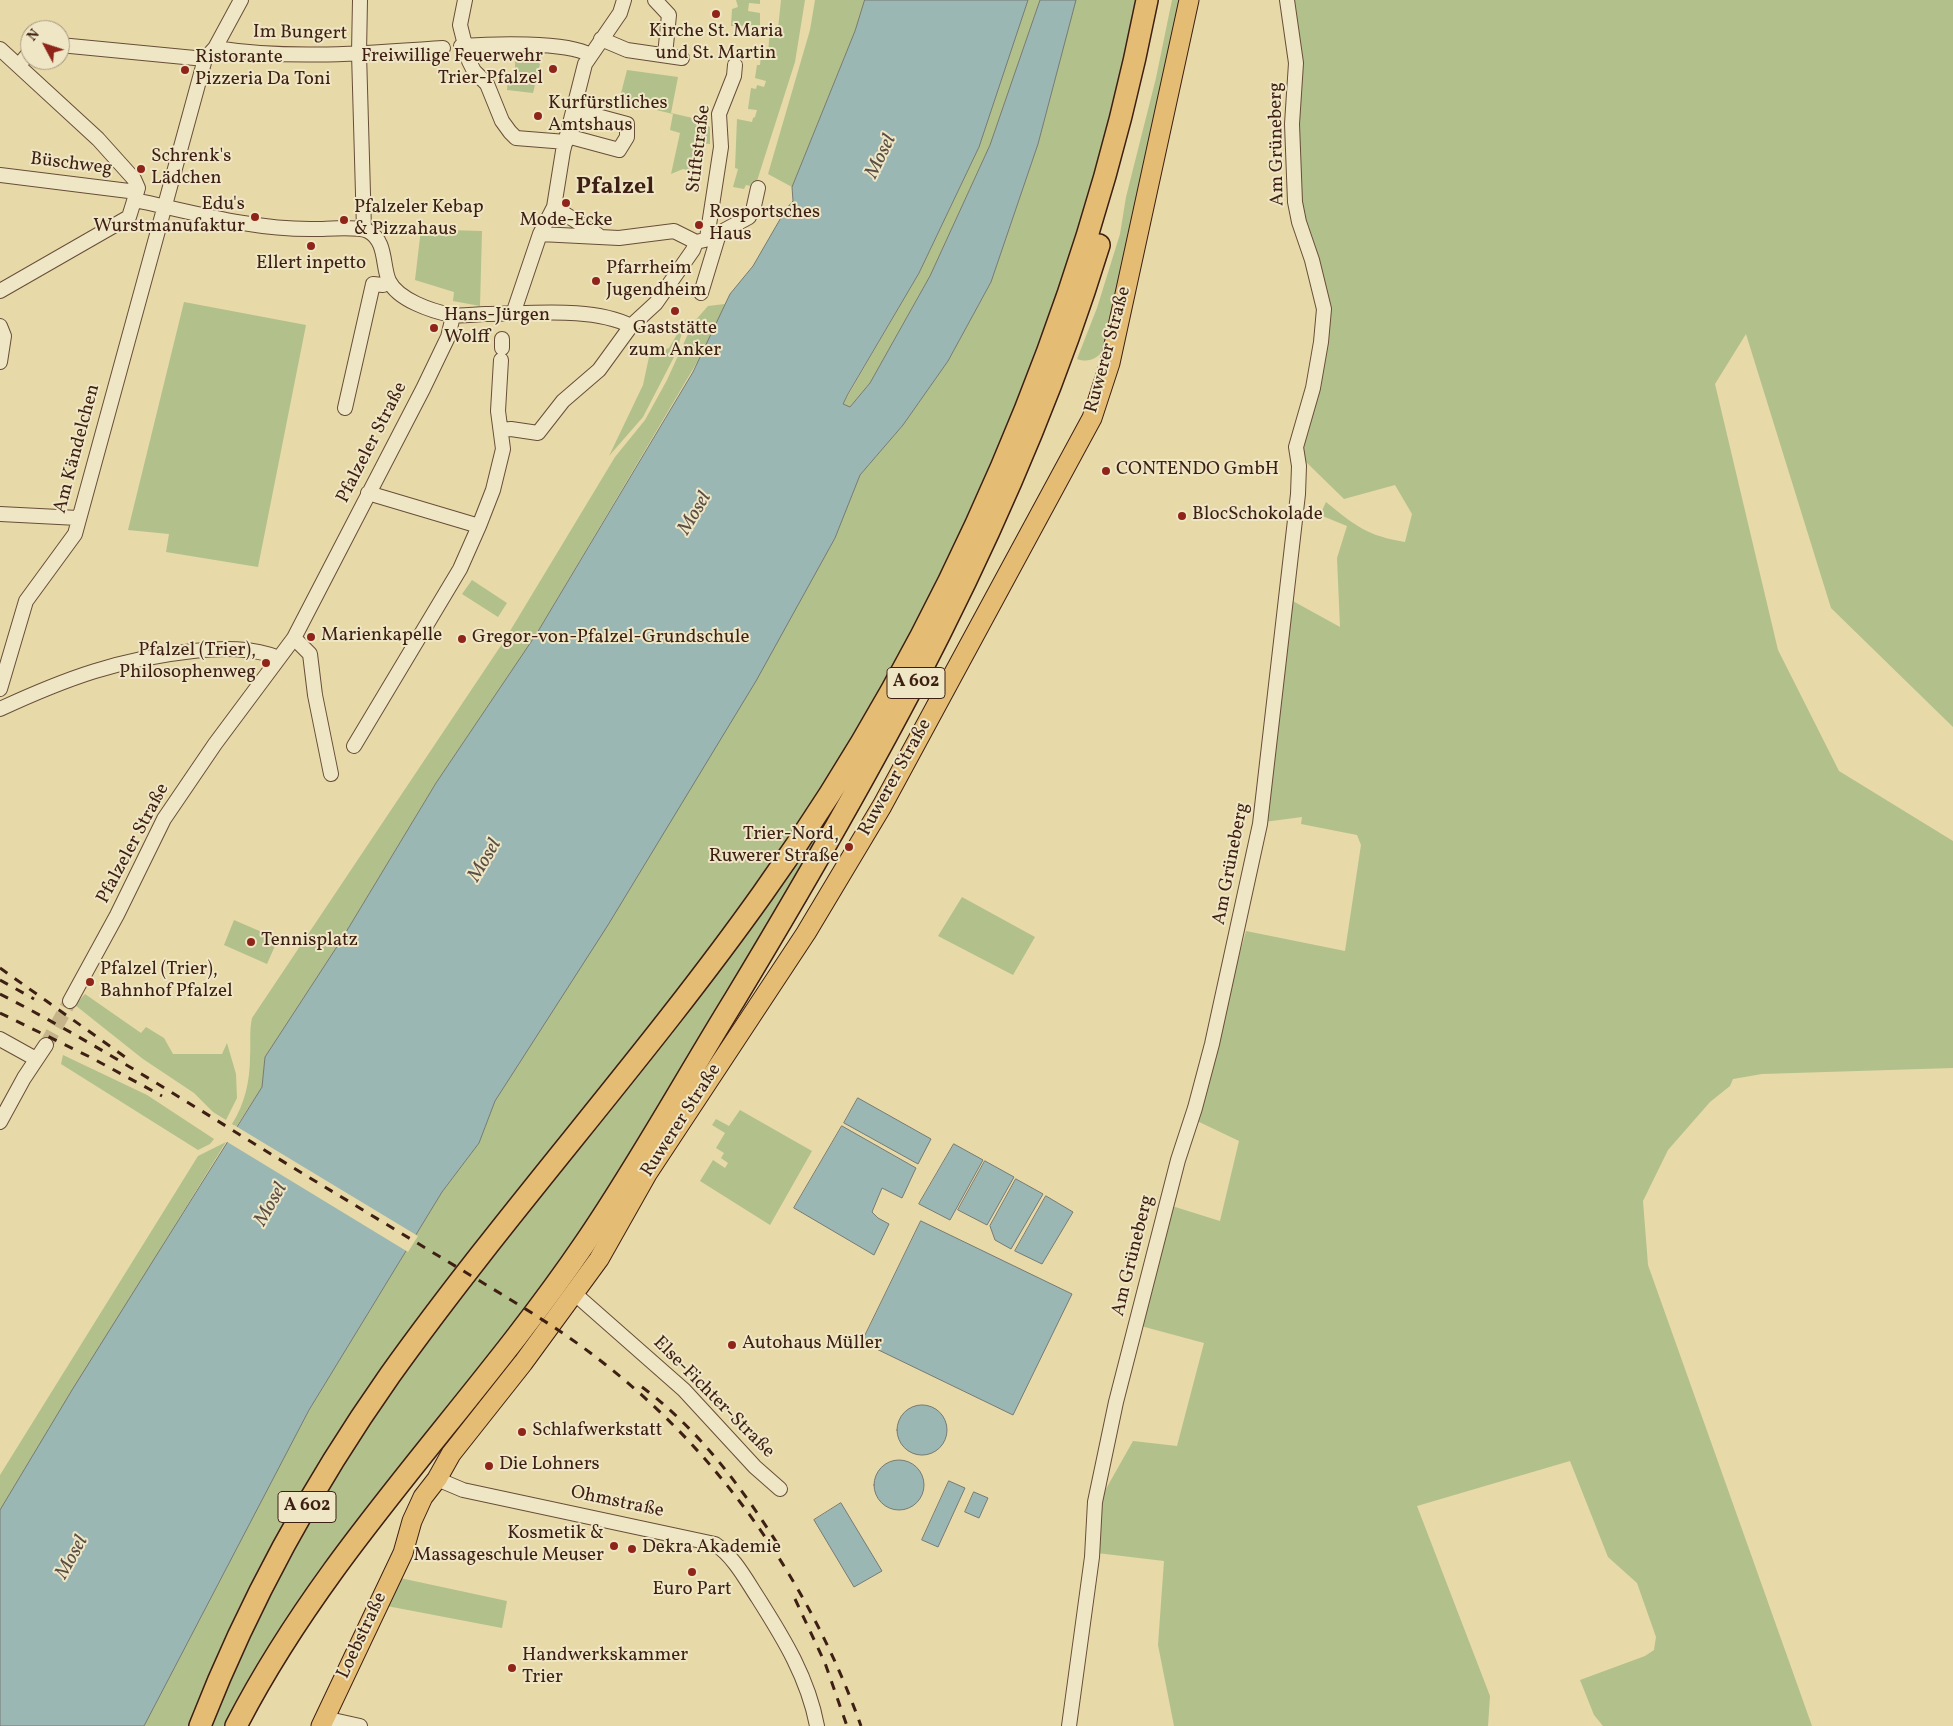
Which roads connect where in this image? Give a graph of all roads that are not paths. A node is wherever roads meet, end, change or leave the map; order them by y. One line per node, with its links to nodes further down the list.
1 (241, 0): 13 (street)
2 (360, 0): 16 (street)
3 (465, 0): 12 (street)
4 (624, 0): 10 (street)
5 (655, 0): 18 (street)
6 (1147, 0): 64 (highway, A 602)
7 (1161, 0): 65 (highway, A 602)
8 (1189, 0): 60 (main road, Ruwerer Straße)
9 (1288, 0): 68 (street, Am Grüneberg)
10 (601, 39): 17 (street); 18 (street)
11 (70, 46): 20 (street)
12 (463, 46): 17 (street); 24 (street)
13 (215, 48): 16 (street, Im Bungert); 20 (street)
14 (443, 48): 16 (street)
15 (0, 49): 21 (street)
16 (359, 53): 30 (street, Im Bungert)
17 (590, 55): 23 (street)
18 (665, 55): 19 (street)
19 (682, 58)
20 (205, 59): 28 (street, Am Kändelchen)
21 (19, 64): 27 (street)
22 (736, 65): 33 (street, Stiftstraße)
23 (575, 110): 24 (street); 24 (street)
24 (566, 139): 29 (street)
25 (0, 175): 27 (street, Büschweg)
26 (758, 188): 33 (street)
27 (136, 196): 28 (street, Büschweg); 35 (street)
28 (164, 207): 30 (street, Büschweg); 47 (street, Am Kändelchen)
29 (554, 207): 31 (street); 32 (street)
30 (364, 229): 34 (street)
31 (540, 234): 32 (street); 37 (street)
32 (599, 236): 33 (street)
33 (707, 239): 36 (street); 40 (street)
34 (388, 281): 38 (street); 43 (street)
35 (0, 291)
36 (701, 293)
37 (513, 314): 38 (street); 40 (street)
38 (453, 316): 45 (street, Pfalzeler Straße)
39 (0, 326): 42 (street)
40 (631, 326): 44 (street)
41 (502, 349): 44 (street)
42 (0, 362)
43 (345, 408)
44 (501, 430): 48 (street)
45 (368, 493): 48 (street); 49 (street, Pfalzeler Straße)
46 (0, 514): 47 (street)
47 (78, 518): 51 (street, Am Kändelchen)
48 (479, 526): 53 (street)
49 (294, 638): 50 (street, Pfalzeler Straße); 54 (street)
50 (279, 658): 52 (street); 55 (street, Pfalzeler Straße)
51 (0, 689)
52 (0, 709)
53 (354, 746)
54 (331, 774)
55 (70, 1001)
56 (0, 1039): 58 (street)
57 (46, 1045): 58 (street)
58 (36, 1059): 59 (street)
59 (0, 1122)
60 (575, 1294): 61 (main road, Ruwerer Straße); 62 (street, Else-Fichter-Straße)
61 (437, 1479): 63 (main road, Loebstraße); 67 (street, Ohmstraße)
62 (780, 1489)
63 (322, 1722): 66 (street)
64 (200, 1726)
65 (236, 1726)
66 (360, 1726)
67 (817, 1726)
68 (1069, 1726)

